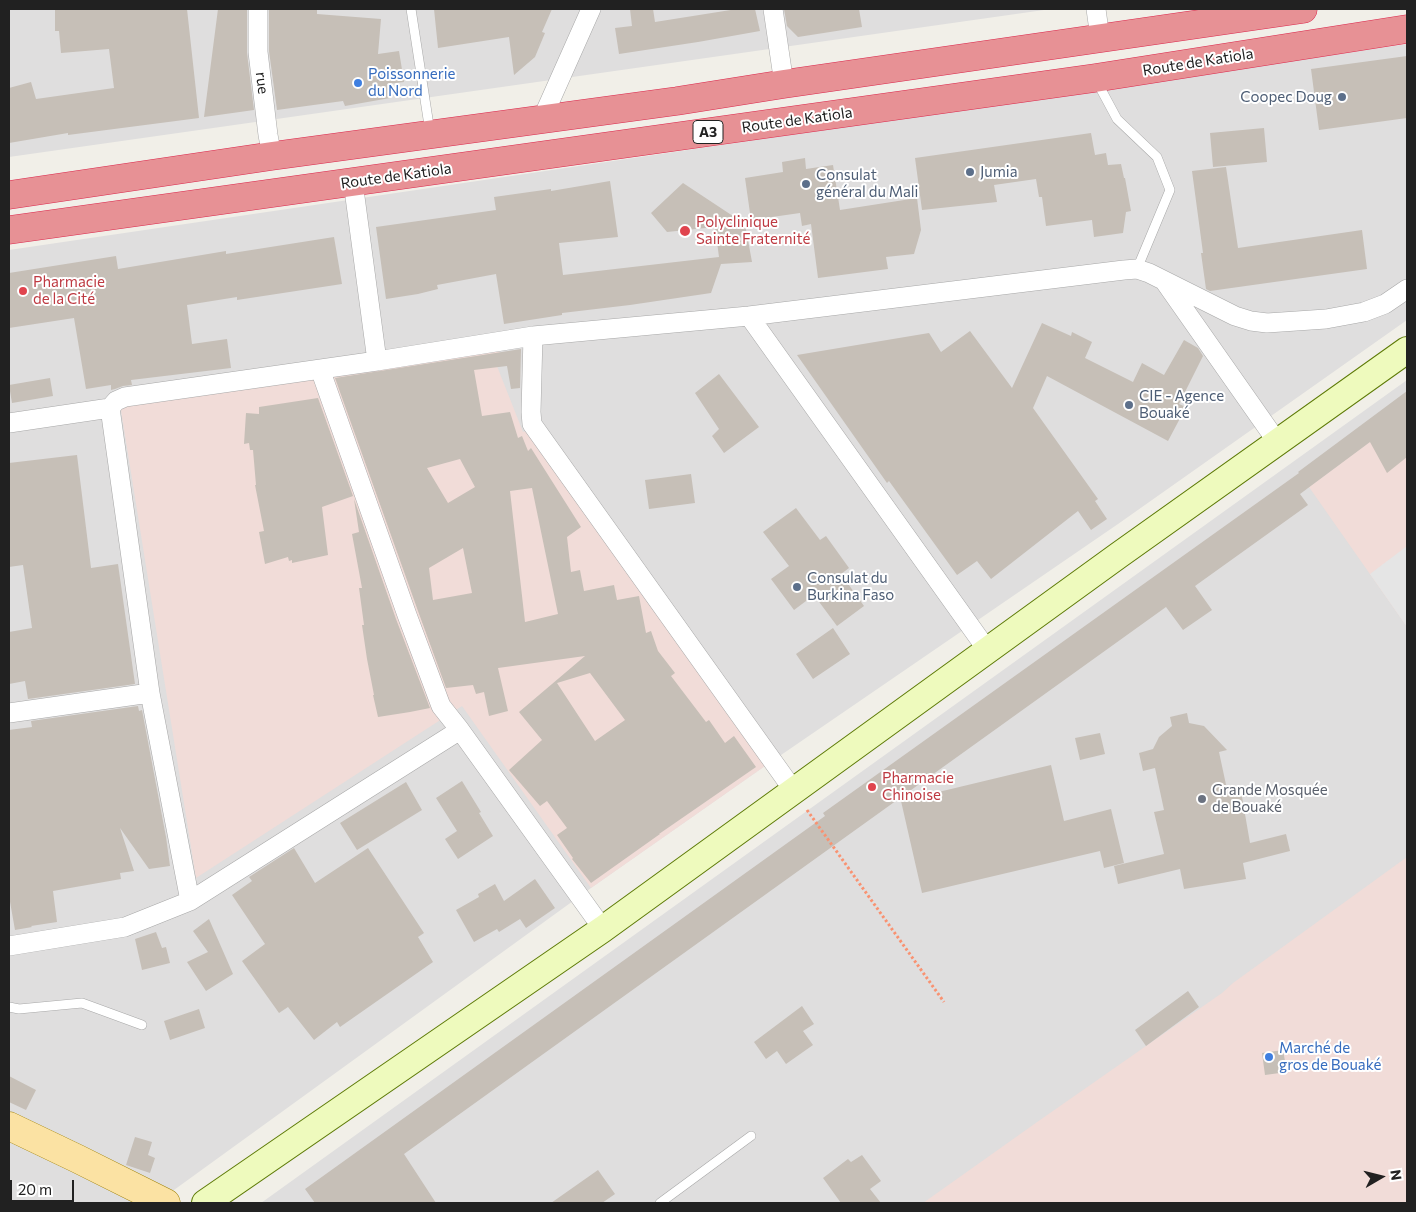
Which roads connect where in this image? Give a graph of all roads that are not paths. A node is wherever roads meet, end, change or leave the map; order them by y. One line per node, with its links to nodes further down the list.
1 (258, 9): 13 (street, rue)
2 (411, 9): 12 (lane)
3 (591, 9): 11 (street)
4 (773, 9): 10 (street)
5 (1096, 9): 8 (street)
6 (1303, 9): 8 (highway, A3)
7 (1407, 29): 9 (highway, Route de Katiola / A3)
8 (1100, 38): 10 (highway, A3)
9 (1095, 78): 14 (highway, Route de Katiola / A3); 17 (lane)
10 (784, 84): 11 (highway, A3)
11 (542, 119): 12 (highway, A3)
12 (430, 134): 13 (highway, A3)
13 (272, 156): 15 (highway, A3)
14 (353, 182): 16 (highway, Route de Katiola / A3); 23 (street)
15 (9, 195)
16 (9, 230)
17 (1137, 270): 18 (street); 20 (street)
18 (1163, 279): 19 (street); 27 (street)
19 (1407, 289)
20 (749, 316): 21 (street); 28 (street)
21 (533, 336): 23 (street); 32 (street)
22 (1407, 350): 27 (main road)
23 (377, 361): 24 (street)
24 (320, 369): 25 (street); 31 (street)
25 (110, 408): 26 (street); 29 (street)
26 (9, 423)
27 (1278, 443): 28 (main road)
28 (988, 651): 32 (main road)
29 (150, 693): 30 (street); 33 (street)
30 (9, 713)
31 (460, 730): 33 (street); 34 (street)
32 (794, 791): 34 (main road)
33 (190, 901): 35 (street)
34 (603, 929): 41 (main road)
35 (9, 946)
36 (9, 1007): 37 (lane)
37 (142, 1025)
38 (9, 1126): 40 (main road)
39 (751, 1136): 42 (lane)
40 (166, 1203)
41 (205, 1203)
42 (660, 1203)

